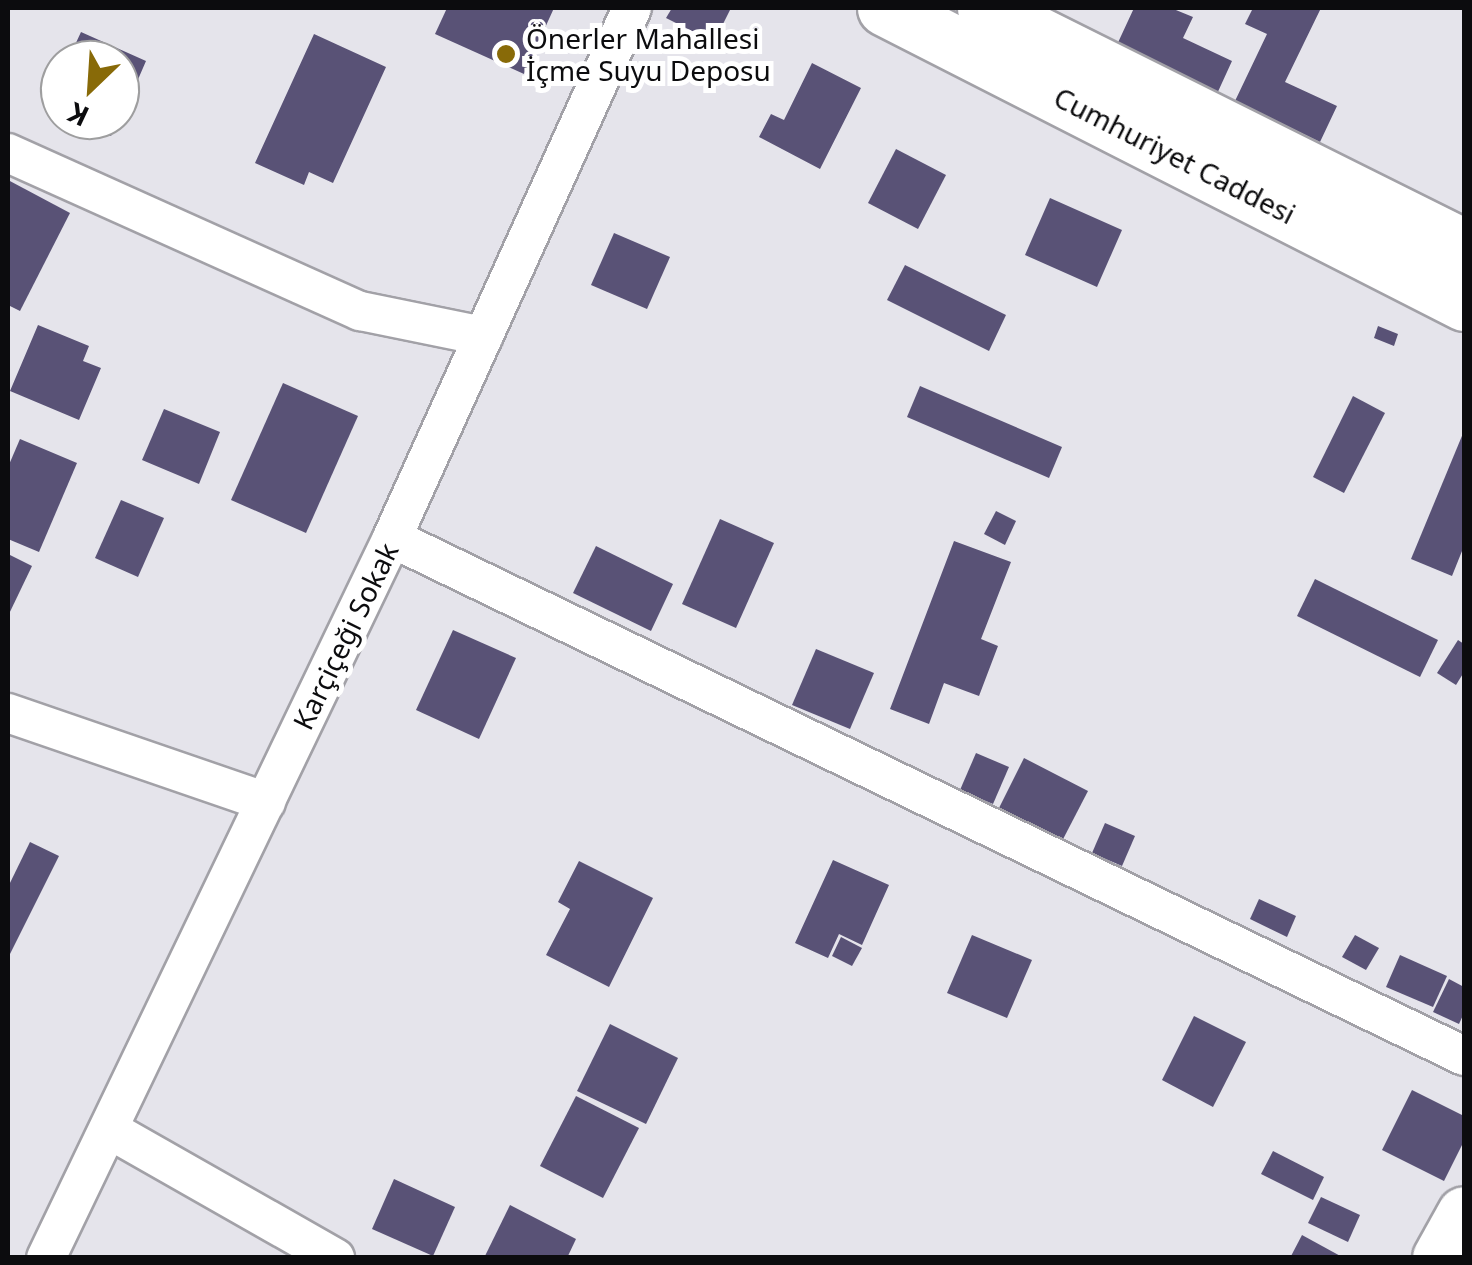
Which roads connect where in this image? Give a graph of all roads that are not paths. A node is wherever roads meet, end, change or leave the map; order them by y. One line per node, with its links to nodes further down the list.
1 (632, 8): 7 (street, Karçiçeği Sokak)
2 (886, 8): 6 (main road, Cumhuriyet Caddesi)
3 (984, 8): 5 (main road, Cumhuriyet Caddesi)
4 (8, 153): 7 (street)
5 (1464, 247)
6 (1464, 302)
7 (483, 336): 8 (street, Karçiçeği Sokak)
8 (392, 538): 10 (street, Karçiçeği Sokak); 11 (street)
9 (8, 713): 10 (street)
10 (266, 802): 12 (street, Karçiçeği Sokak)
11 (1464, 1056)
12 (110, 1130): 14 (street, Karçiçeği Sokak); 15 (street)
13 (1464, 1213): 16 (main road)
14 (46, 1258)
15 (335, 1258)
16 (1438, 1258)

